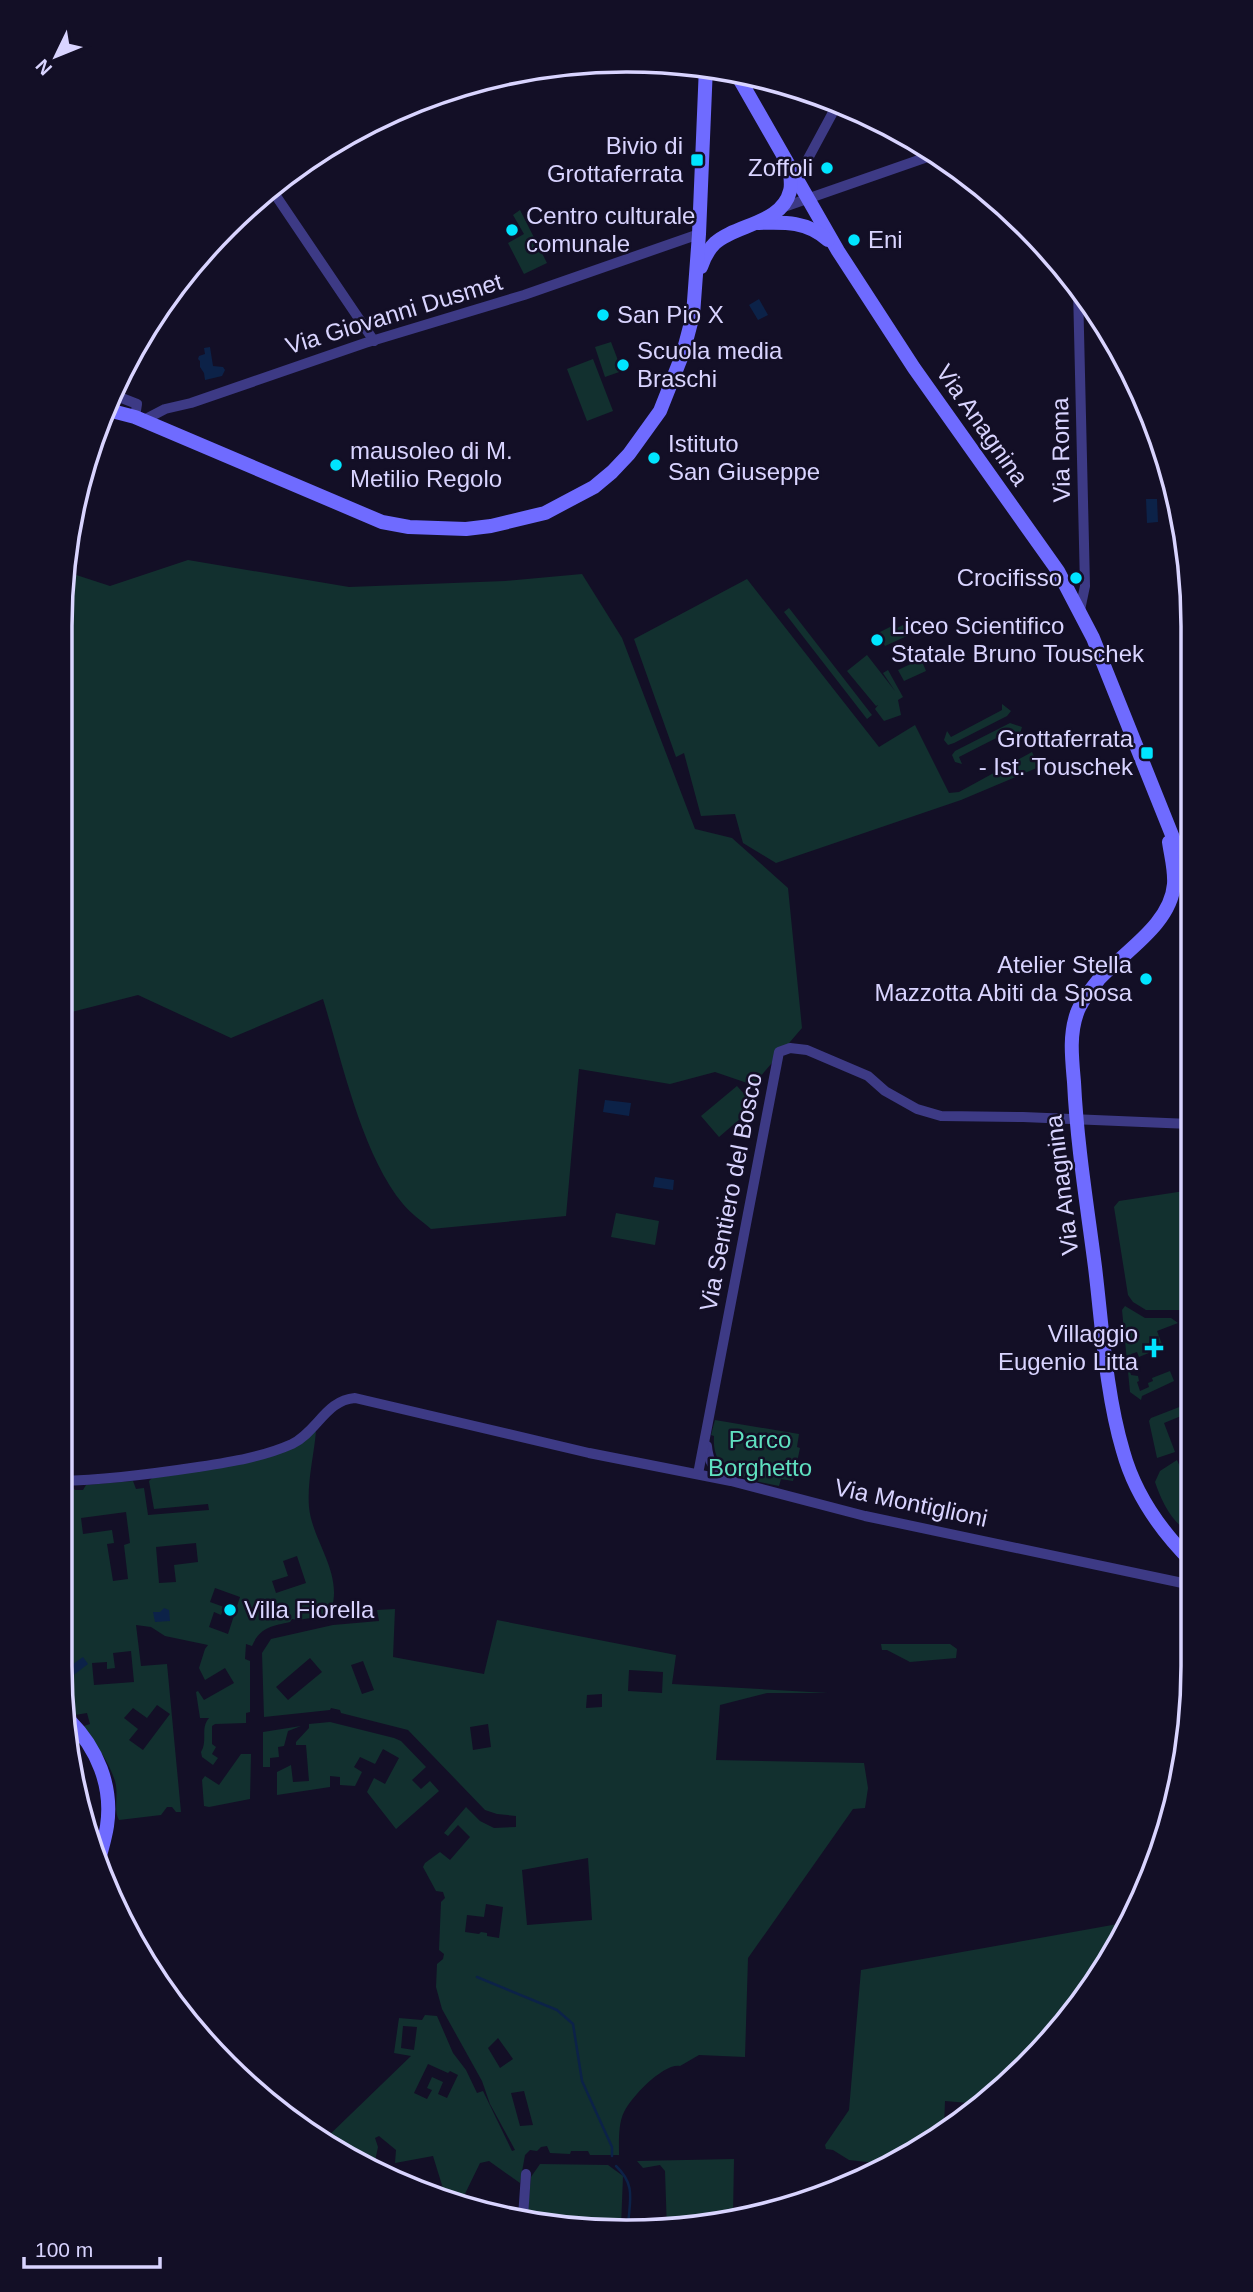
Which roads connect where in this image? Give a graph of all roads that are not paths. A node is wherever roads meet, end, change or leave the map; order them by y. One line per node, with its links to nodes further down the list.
1 (705, 77): 9 (main road)
2 (742, 84): 5 (main road, Via Anagnina)
3 (833, 112): 5 (street)
4 (924, 158): 7 (street)
5 (793, 173): 7 (main road, Via Anagnina); 8 (main road)
6 (276, 196): 16 (street)
7 (807, 199): 8 (street); 13 (main road, Via Anagnina)
8 (779, 209): 10 (main road)
9 (700, 217): 11 (main road); 12 (main road)
10 (757, 223): 12 (main road); 13 (main road)
11 (699, 234): 14 (main road); 16 (street, Via Giovanni Dusmet)
12 (727, 234): 14 (main road)
13 (838, 251): 20 (main road, Via Anagnina)
14 (696, 277): 19 (main road)
15 (1078, 305): 20 (street, Via Roma)
16 (374, 341): 19 (street, Via Giovanni Dusmet)
17 (122, 397): 19 (street)
18 (115, 412): 19 (main road)
19 (138, 419)
20 (1080, 610): 21 (main road, Via Anagnina)
21 (1164, 816): 22 (main road, Via Anagnina); 23 (main road, Via Anagnina)
22 (1181, 858)
23 (1174, 885): 24 (main road); 25 (main road, Via Anagnina)
24 (1181, 886)
25 (1076, 1121): 26 (street, Via Sentiero del Bosco); 27 (street, Via Sentiero del Bosco); 31 (main road, Via Anagnina)
26 (1181, 1124)
27 (706, 1432): 28 (street, Via Sentiero del Bosco); 30 (street, Via Sentiero del Bosco)
28 (698, 1474): 29 (street, Via Montiglioni); 30 (street, Via Montiglioni)
29 (72, 1480)
30 (731, 1482): 32 (street, Via Montiglioni)
31 (1181, 1551)
32 (1181, 1581)
33 (75, 1729): 34 (main road)
34 (102, 1847)
35 (526, 2174): 36 (street)
36 (523, 2211)

